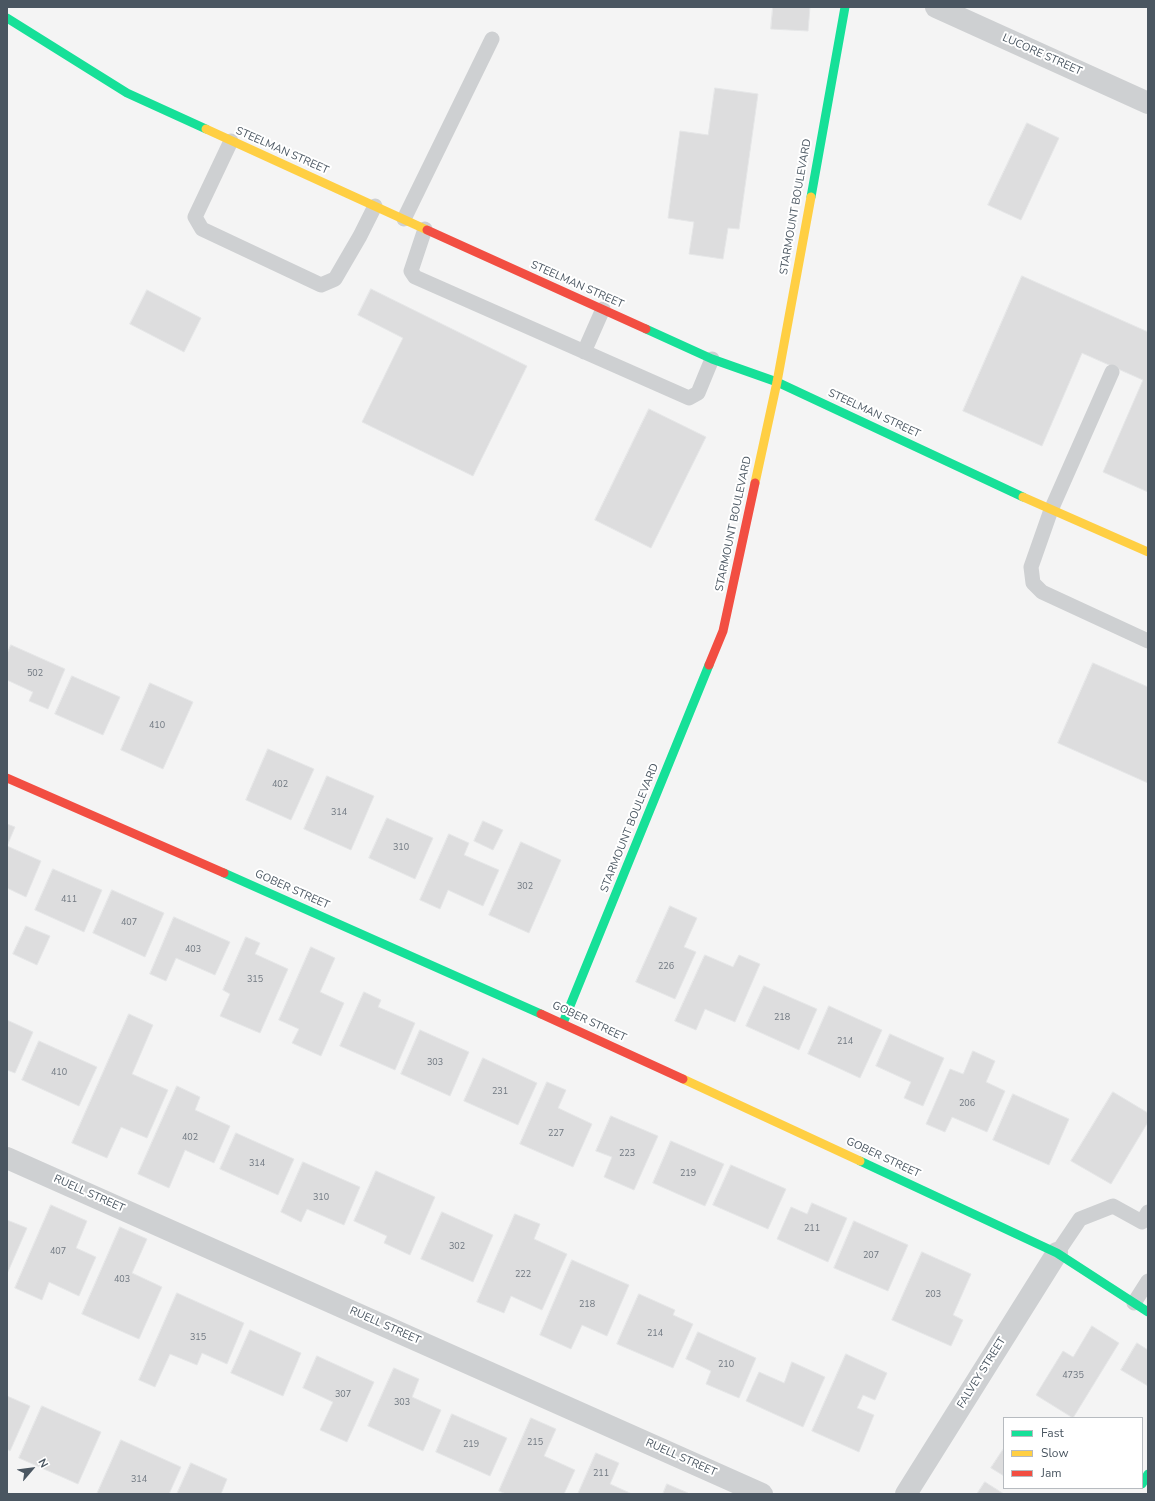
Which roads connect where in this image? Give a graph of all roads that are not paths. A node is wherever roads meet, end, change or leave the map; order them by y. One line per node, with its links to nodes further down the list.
1 (845, 7): 14 (street, STARMOUNT BOULEVARD)
2 (936, 7): 5 (street, LUCORE STREET)
3 (7, 18): 6 (street, STEELMAN STREET)
4 (492, 39): 8 (lane)
5 (1148, 103)
6 (231, 141): 7 (street, STEELMAN STREET); 7 (lane)
7 (376, 206): 8 (street, STEELMAN STREET)
8 (404, 219): 9 (street, STEELMAN STREET)
9 (425, 229): 10 (street, STEELMAN STREET); 11 (lane)
10 (603, 310): 11 (lane); 12 (street, STEELMAN STREET)
11 (584, 352): 12 (lane)
12 (712, 359): 14 (street, STEELMAN STREET)
13 (1112, 372): 15 (lane)
14 (777, 382): 15 (street, STEELMAN STREET); 19 (street, STARMOUNT BOULEVARD)
15 (1051, 510): 16 (street, STEELMAN STREET); 17 (lane)
16 (1148, 552)
17 (1148, 641)
18 (7, 778): 19 (street, GOBER STREET)
19 (563, 1023): 22 (street, GOBER STREET)
20 (7, 1158): 26 (street, RUELL STREET)
21 (1146, 1220): 22 (lane)
22 (1057, 1253): 24 (street, GOBER STREET); 27 (street, FALVEY STREET)
23 (1148, 1281): 24 (lane)
24 (1134, 1303): 25 (street, GOBER STREET)
25 (1148, 1312)
26 (762, 1494)
27 (906, 1494)

